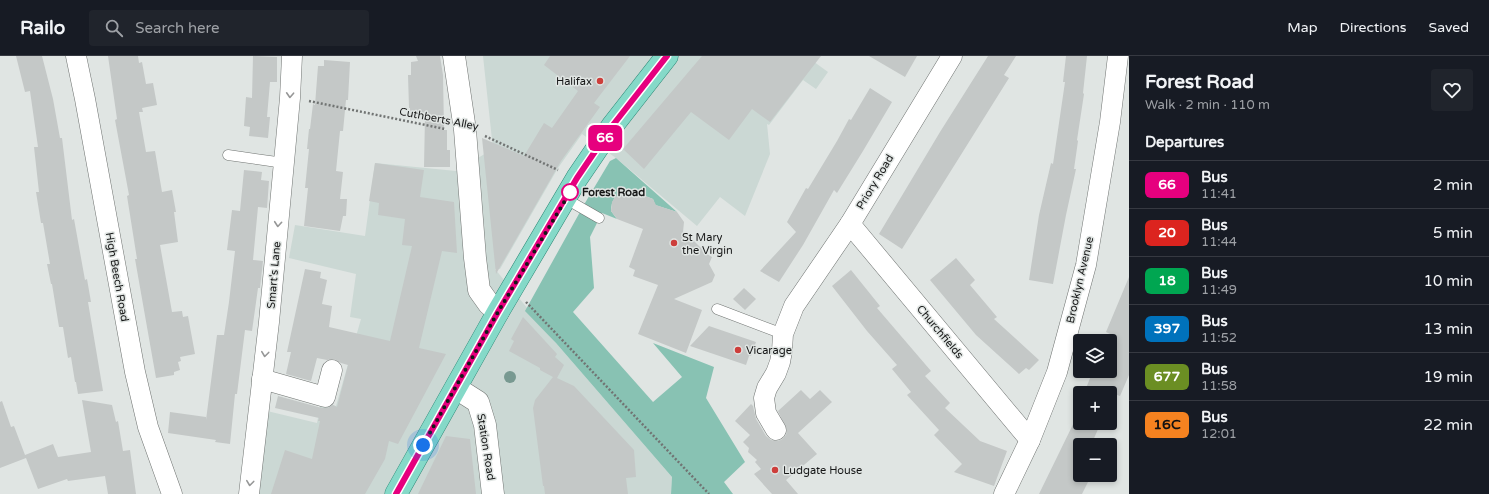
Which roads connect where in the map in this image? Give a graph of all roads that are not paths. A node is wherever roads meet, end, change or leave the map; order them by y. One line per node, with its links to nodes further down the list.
1 (76, 56): 20 (street, High Beech Road)
2 (292, 56): 8 (street, Smart's Lane, one-way to 8)
3 (454, 56): 13 (street)
4 (667, 56): 9 (main road)
5 (952, 56): 11 (street, Priory Road)
6 (1118, 56): 19 (street, Brooklyn Avenue)
7 (228, 155): 8 (lane)
8 (284, 164): 16 (street, Smart's Lane, one-way to 16)
9 (566, 199): 10 (lane); 13 (main road)
10 (599, 218)
11 (850, 224): 14 (street, Priory Road); 19 (street, Churchfields)
12 (717, 309): 14 (lane)
13 (498, 312): 17 (main road)
14 (783, 334): 18 (street, Priory Road)
15 (332, 370): 16 (street)
16 (262, 379): 21 (street, Smart's Lane, one-way to 21)
17 (456, 388): 22 (main road); 23 (street, Station Road)
18 (776, 430)
19 (1030, 440): 24 (street, Brooklyn Avenue)
20 (172, 494)
21 (249, 494)
22 (396, 494)
23 (493, 494)
24 (1004, 494)

